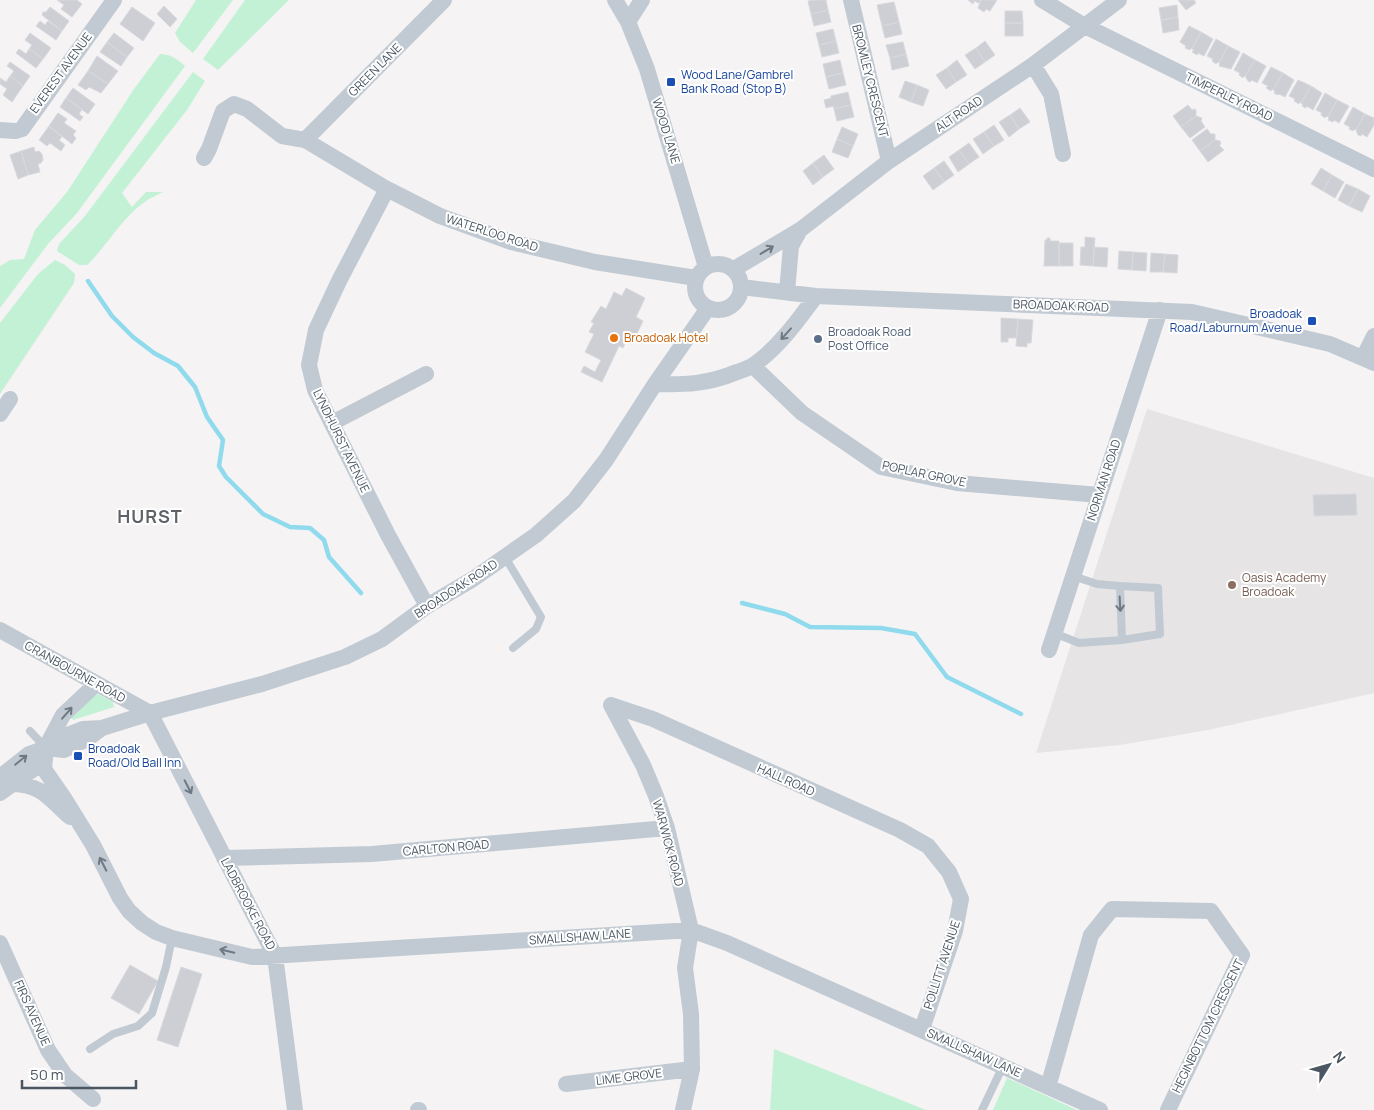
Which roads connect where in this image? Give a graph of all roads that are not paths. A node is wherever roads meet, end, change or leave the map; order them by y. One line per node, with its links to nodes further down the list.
1 (114, 0): 11 (street, EVEREST AVENUE)
2 (444, 0): 12 (street, GREEN LANE)
3 (614, 0): 8 (street, WOOD LANE)
4 (642, 0): 8 (street)
5 (851, 0): 15 (street, BROMLEY CRESCENT)
6 (1042, 0): 9 (street)
7 (1119, 0): 9 (street, ALT ROAD)
8 (628, 22): 20 (street, WOOD LANE)
9 (1083, 26): 10 (street, ALT ROAD); 16 (street, TIMPERLEY ROAD)
10 (1033, 65): 13 (street); 15 (street, ALT ROAD)
11 (0, 130)
12 (305, 140): 14 (street, WATERLOO ROAD); 17 (street, WATERLOO ROAD)
13 (1063, 154)
14 (204, 158)
15 (889, 161): 18 (street, ALT ROAD)
16 (1374, 169)
17 (387, 190): 20 (street, WATERLOO ROAD); 33 (street, LYNDHURST AVENUE)
18 (800, 230): 19 (street, ALT ROAD, one-way to 18); 22 (street, ALT ROAD)
19 (734, 269): 20 (street); 21 (street)
20 (701, 272): 24 (street)
21 (742, 287): 22 (street, BROADOAK ROAD); 24 (street)
22 (787, 292): 23 (street, BROADOAK ROAD)
23 (816, 296): 25 (street, BROADOAK ROAD); 28 (street, one-way to 28)
24 (708, 308): 30 (street, BROADOAK ROAD)
25 (1160, 310): 27 (street, BROADOAK ROAD); 34 (street, NORMAN ROAD)
26 (1374, 336): 27 (street)
27 (1368, 360)
28 (753, 366): 30 (street); 34 (street, POPLAR GROVE)
29 (426, 374): 33 (street)
30 (655, 384): 35 (street, BROADOAK ROAD)
31 (10, 400): 32 (street)
32 (0, 414)
33 (332, 423): 38 (street, LYNDHURST AVENUE)
34 (1099, 495): 36 (street, NORMAN ROAD)
35 (505, 557): 38 (street, BROADOAK ROAD); 42 (lane)
36 (1072, 576): 37 (lane); 40 (street, NORMAN ROAD)
37 (1120, 586): 41 (lane, one-way to 41); 41 (lane)
38 (427, 606): 46 (street, BROADOAK ROAD)
39 (0, 630): 44 (street, CRANBOURNE ROAD)
40 (1054, 633): 41 (lane); 43 (street, NORMAN ROAD)
41 (1122, 640)
42 (513, 648)
43 (1048, 650)
44 (96, 684): 46 (street, CRANBOURNE ROAD); 48 (street, one-way to 44)
45 (611, 704): 51 (street, WARWICK ROAD); 53 (street, HALL ROAD)
46 (150, 713): 48 (street, BROADOAK ROAD); 52 (street, LADBROOKE ROAD, one-way to 52)
47 (30, 731): 48 (lane)
48 (46, 748): 49 (street, BROADOAK ROAD); 50 (street, SMALLSHAW LANE)
49 (5, 782): 50 (street, SMALLSHAW LANE)
50 (83, 828): 55 (street, SMALLSHAW LANE, one-way to 50)
51 (667, 828): 52 (street, CARLTON ROAD); 54 (street, WARWICK ROAD)
52 (224, 858): 57 (street, LADBROOKE ROAD)
53 (949, 872): 58 (street, POLLITT AVENUE)
54 (691, 930): 57 (street, SMALLSHAW LANE); 58 (street, SMALLSHAW LANE); 61 (street)
55 (172, 938): 57 (street, SMALLSHAW LANE, one-way to 55); 59 (lane)
56 (0, 943): 64 (street, FIRS AVENUE)
57 (275, 956): 65 (street, LADBROOKE ROAD)
58 (922, 1029): 60 (street, SMALLSHAW LANE)
59 (90, 1049)
60 (1003, 1066): 63 (street, SMALLSHAW LANE); 67 (lane)
61 (692, 1069): 62 (street, LIME GROVE); 66 (street)
62 (566, 1084)
63 (1048, 1087): 68 (street, SMALLSHAW LANE); 69 (street, HEGINBOTTOM CRESCENT)
64 (93, 1099)
65 (295, 1110)
66 (683, 1110)
67 (982, 1110)
68 (1100, 1110)
69 (1168, 1110)

